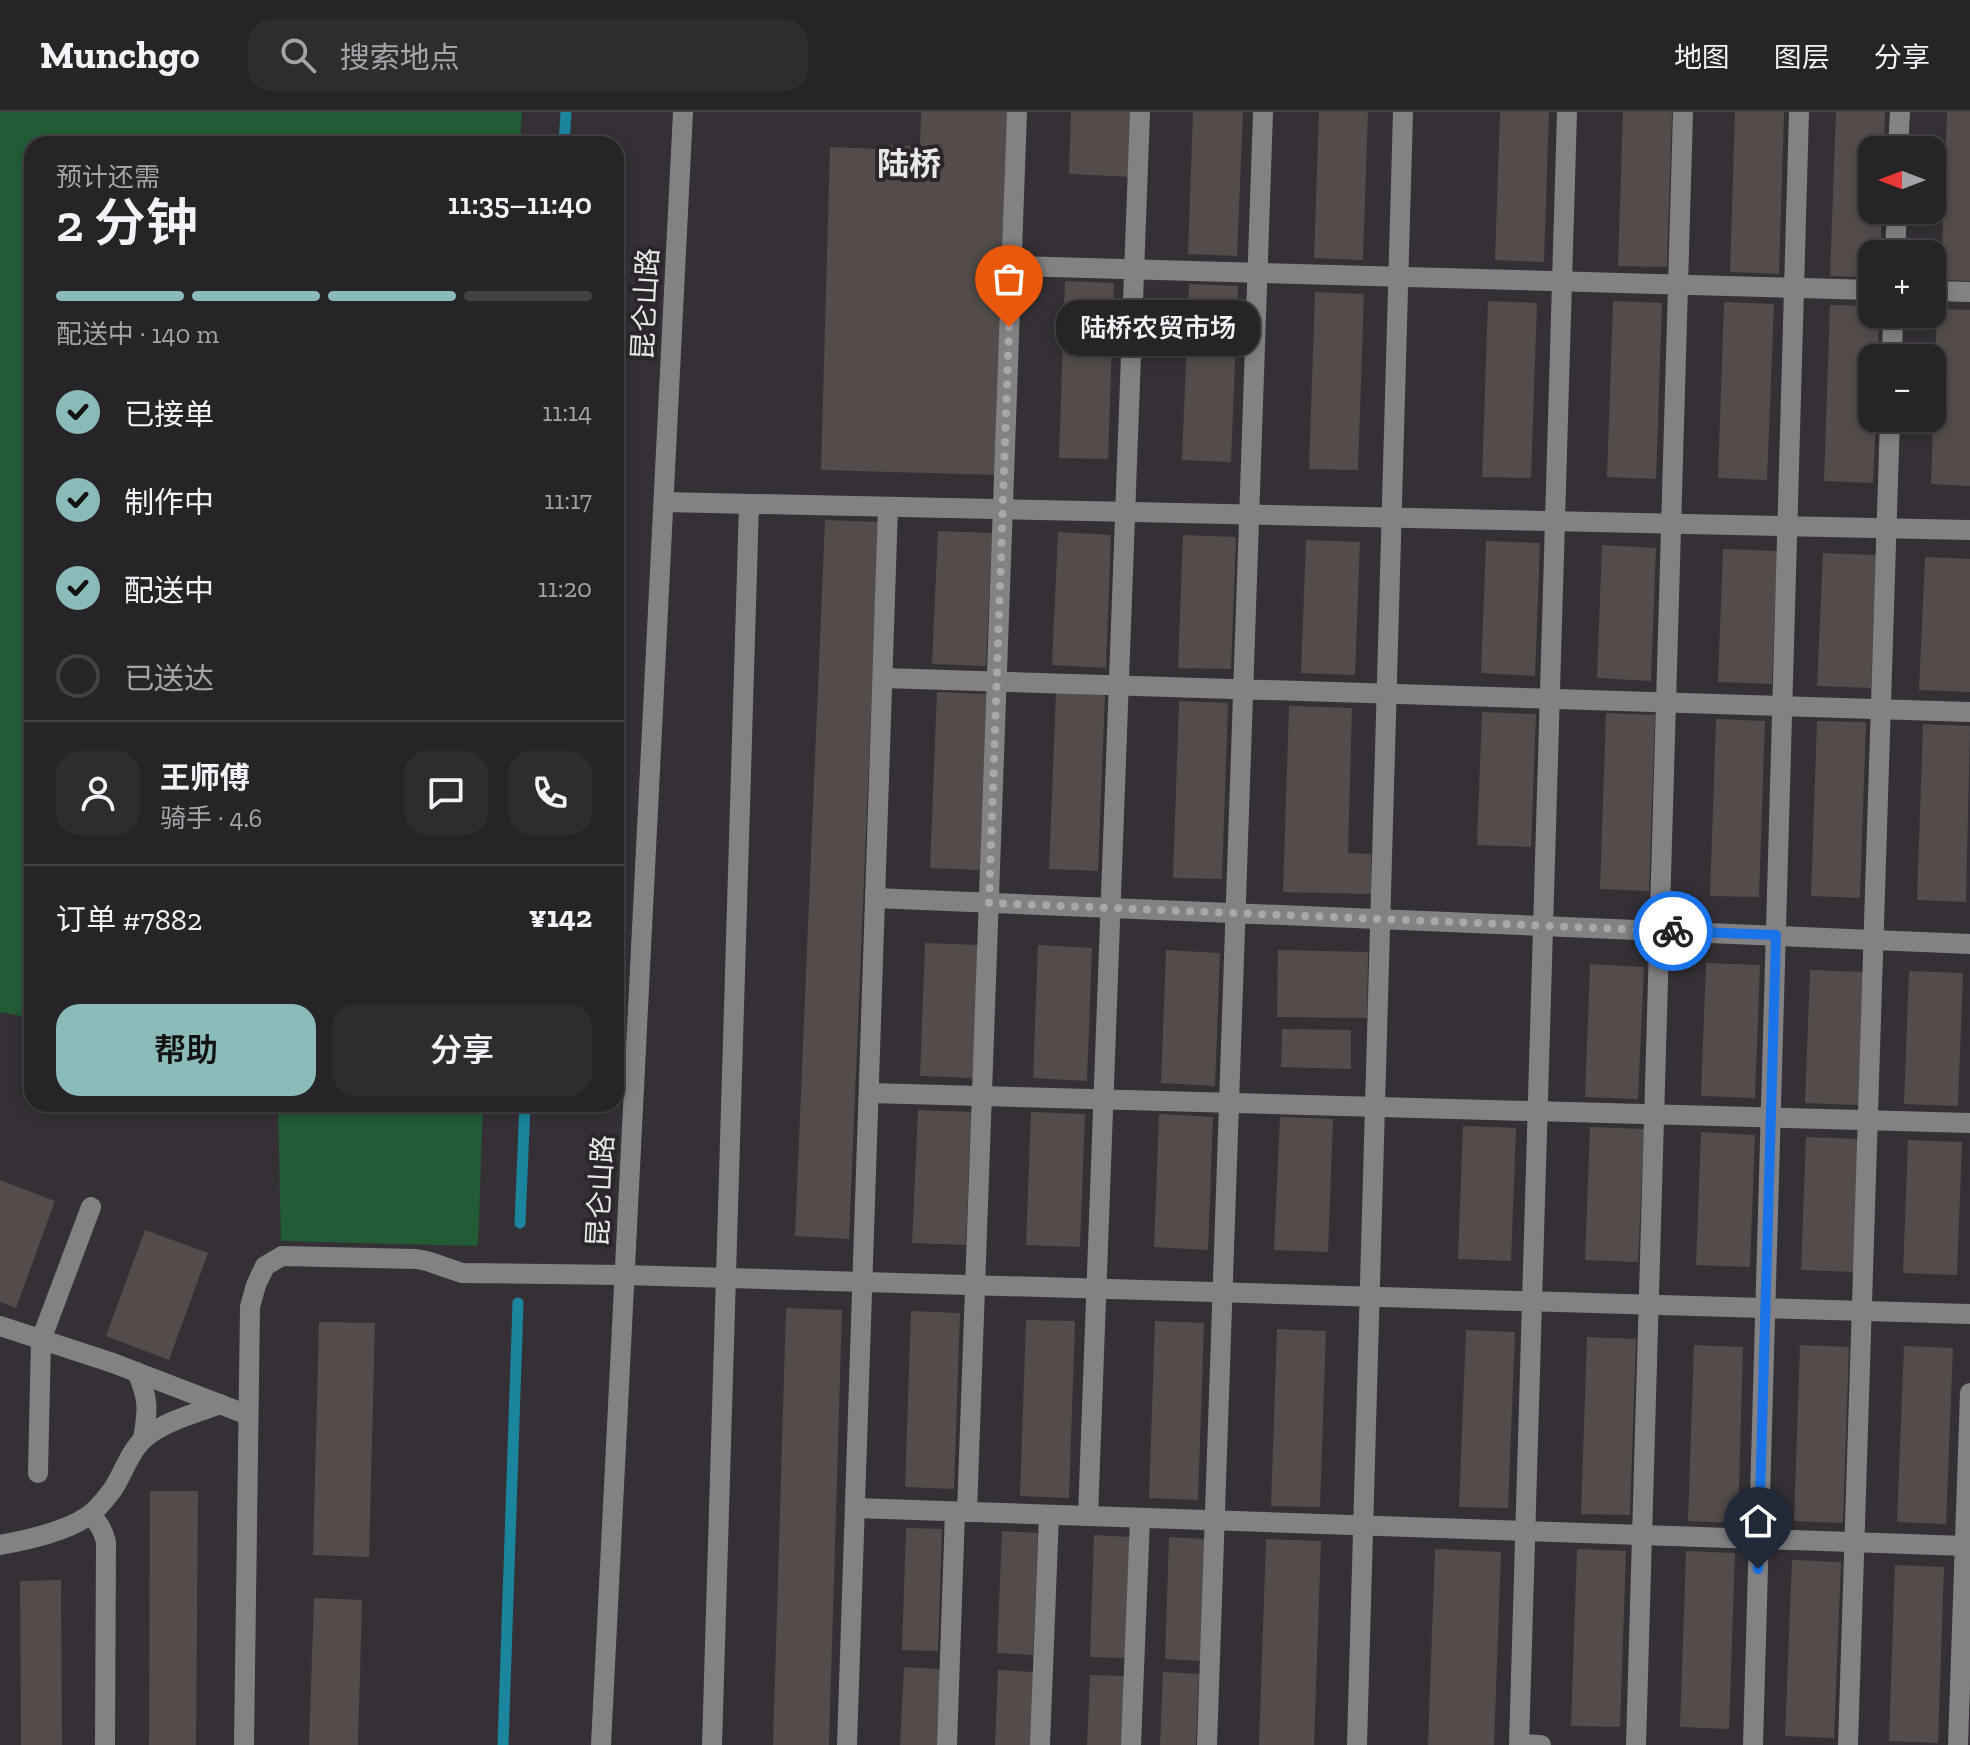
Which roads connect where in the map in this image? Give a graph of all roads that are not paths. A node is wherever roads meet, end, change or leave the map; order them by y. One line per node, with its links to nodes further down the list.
1 (683, 112): 22 (street, 昆仑山路)
2 (1017, 112): 11 (street)
3 (1140, 112): 12 (street)
4 (1263, 112): 13 (street)
5 (1403, 112): 14 (street)
6 (1567, 112): 15 (street)
7 (1683, 112): 16 (street)
8 (1799, 112): 17 (street)
9 (1900, 112): 10 (street)
10 (1899, 136)
11 (1012, 266): 12 (street); 25 (street)
12 (1134, 270): 13 (street); 26 (street)
13 (1257, 273): 14 (street); 27 (street)
14 (1399, 277): 15 (street); 28 (street)
15 (1562, 281): 16 (street); 29 (street)
16 (1678, 284): 17 (street); 30 (street)
17 (1794, 287): 18 (street); 31 (street)
18 (1858, 289)
19 (1946, 291): 20 (street)
20 (1970, 292)
21 (1889, 432): 32 (street)
22 (664, 502): 23 (street); 65 (street, 昆仑山路)
23 (749, 504): 24 (street); 66 (street)
24 (888, 507): 25 (street); 34 (street)
25 (1003, 509): 26 (street); 35 (street)
26 (1125, 512): 27 (street); 36 (street)
27 (1249, 515): 28 (street); 37 (street)
28 (1392, 518): 29 (street); 38 (street)
29 (1554, 521): 30 (street); 39 (street)
30 (1671, 524): 31 (street); 40 (street)
31 (1787, 527): 32 (street); 41 (street)
32 (1886, 529): 33 (street); 42 (street)
33 (1970, 530)
34 (883, 678): 35 (street); 44 (street)
35 (997, 682): 36 (street); 45 (street)
36 (1119, 685): 37 (street); 46 (street)
37 (1243, 689): 38 (street); 47 (street)
38 (1387, 694): 39 (street); 48 (street)
39 (1549, 699): 40 (street); 49 (street)
40 (1666, 702): 41 (street); 50 (street)
41 (1782, 706): 42 (street); 51 (street)
42 (1880, 709): 43 (street); 52 (street)
43 (1970, 712)
44 (875, 898): 45 (street); 54 (street)
45 (989, 903): 46 (street); 55 (street)
46 (1110, 908): 47 (street); 56 (street)
47 (1235, 913): 48 (street); 57 (street)
48 (1381, 920): 49 (street); 58 (street)
49 (1543, 926): 50 (street); 59 (street)
50 (1660, 931): 51 (street); 60 (street)
51 (1776, 935): 52 (street); 61 (street)
52 (1873, 940): 53 (street); 62 (street)
53 (1970, 944)
54 (869, 1093): 55 (street); 67 (street)
55 (982, 1096): 56 (street); 68 (street)
56 (1104, 1099): 57 (street); 69 (street)
57 (1229, 1103): 58 (street); 70 (street)
58 (1375, 1107): 59 (street); 71 (street)
59 (1537, 1111): 60 (street); 72 (street)
60 (1654, 1115): 61 (street); 73 (street)
61 (1771, 1118): 62 (street); 74 (street)
62 (1867, 1121): 63 (street); 75 (street)
63 (1970, 1123)
64 (91, 1207): 78 (street)
65 (624, 1275): 66 (street); 82 (street); 101 (street, 昆仑山路)
66 (726, 1278): 67 (street); 102 (street)
67 (863, 1282): 68 (street); 85 (street)
68 (976, 1286): 69 (street); 86 (street)
69 (1097, 1289): 70 (street); 89 (street)
70 (1222, 1293): 71 (street); 91 (street)
71 (1370, 1298): 72 (street); 92 (street)
72 (1532, 1302): 73 (street); 93 (street)
73 (1648, 1305): 74 (street); 94 (street)
74 (1765, 1309): 75 (street); 95 (street)
75 (1862, 1311): 76 (street); 96 (street)
76 (1970, 1314)
77 (0, 1326): 78 (street)
78 (41, 1340): 79 (street); 84 (street)
79 (137, 1372): 81 (street); 83 (street)
80 (1970, 1393): 98 (street)
81 (220, 1404): 82 (street); 83 (street)
82 (248, 1415): 100 (street)
83 (143, 1439): 87 (street)
84 (38, 1473)
85 (855, 1508): 86 (street); 103 (street)
86 (961, 1512): 88 (street); 104 (street)
87 (90, 1515): 97 (street); 99 (street)
88 (1049, 1515): 89 (street); 105 (street)
89 (1088, 1516): 90 (street)
90 (1140, 1518): 91 (street); 106 (street)
91 (1215, 1520): 92 (street); 107 (street)
92 (1364, 1526): 93 (street); 108 (street)
93 (1525, 1531): 94 (street); 109 (street)
94 (1642, 1536): 95 (street); 111 (street)
95 (1759, 1540): 96 (street); 112 (street)
96 (1854, 1543): 98 (street); 113 (street)
97 (0, 1545)
98 (1965, 1546): 114 (street)
99 (105, 1745)
100 (244, 1745)
101 (601, 1745)
102 (712, 1745)
103 (847, 1745)
104 (947, 1745)
105 (1040, 1745)
106 (1131, 1745)
107 (1207, 1745)
108 (1357, 1745)
109 (1519, 1745): 110 (street)
110 (1541, 1745)
111 (1636, 1745)
112 (1753, 1745)
113 (1848, 1745)
114 (1958, 1745)

